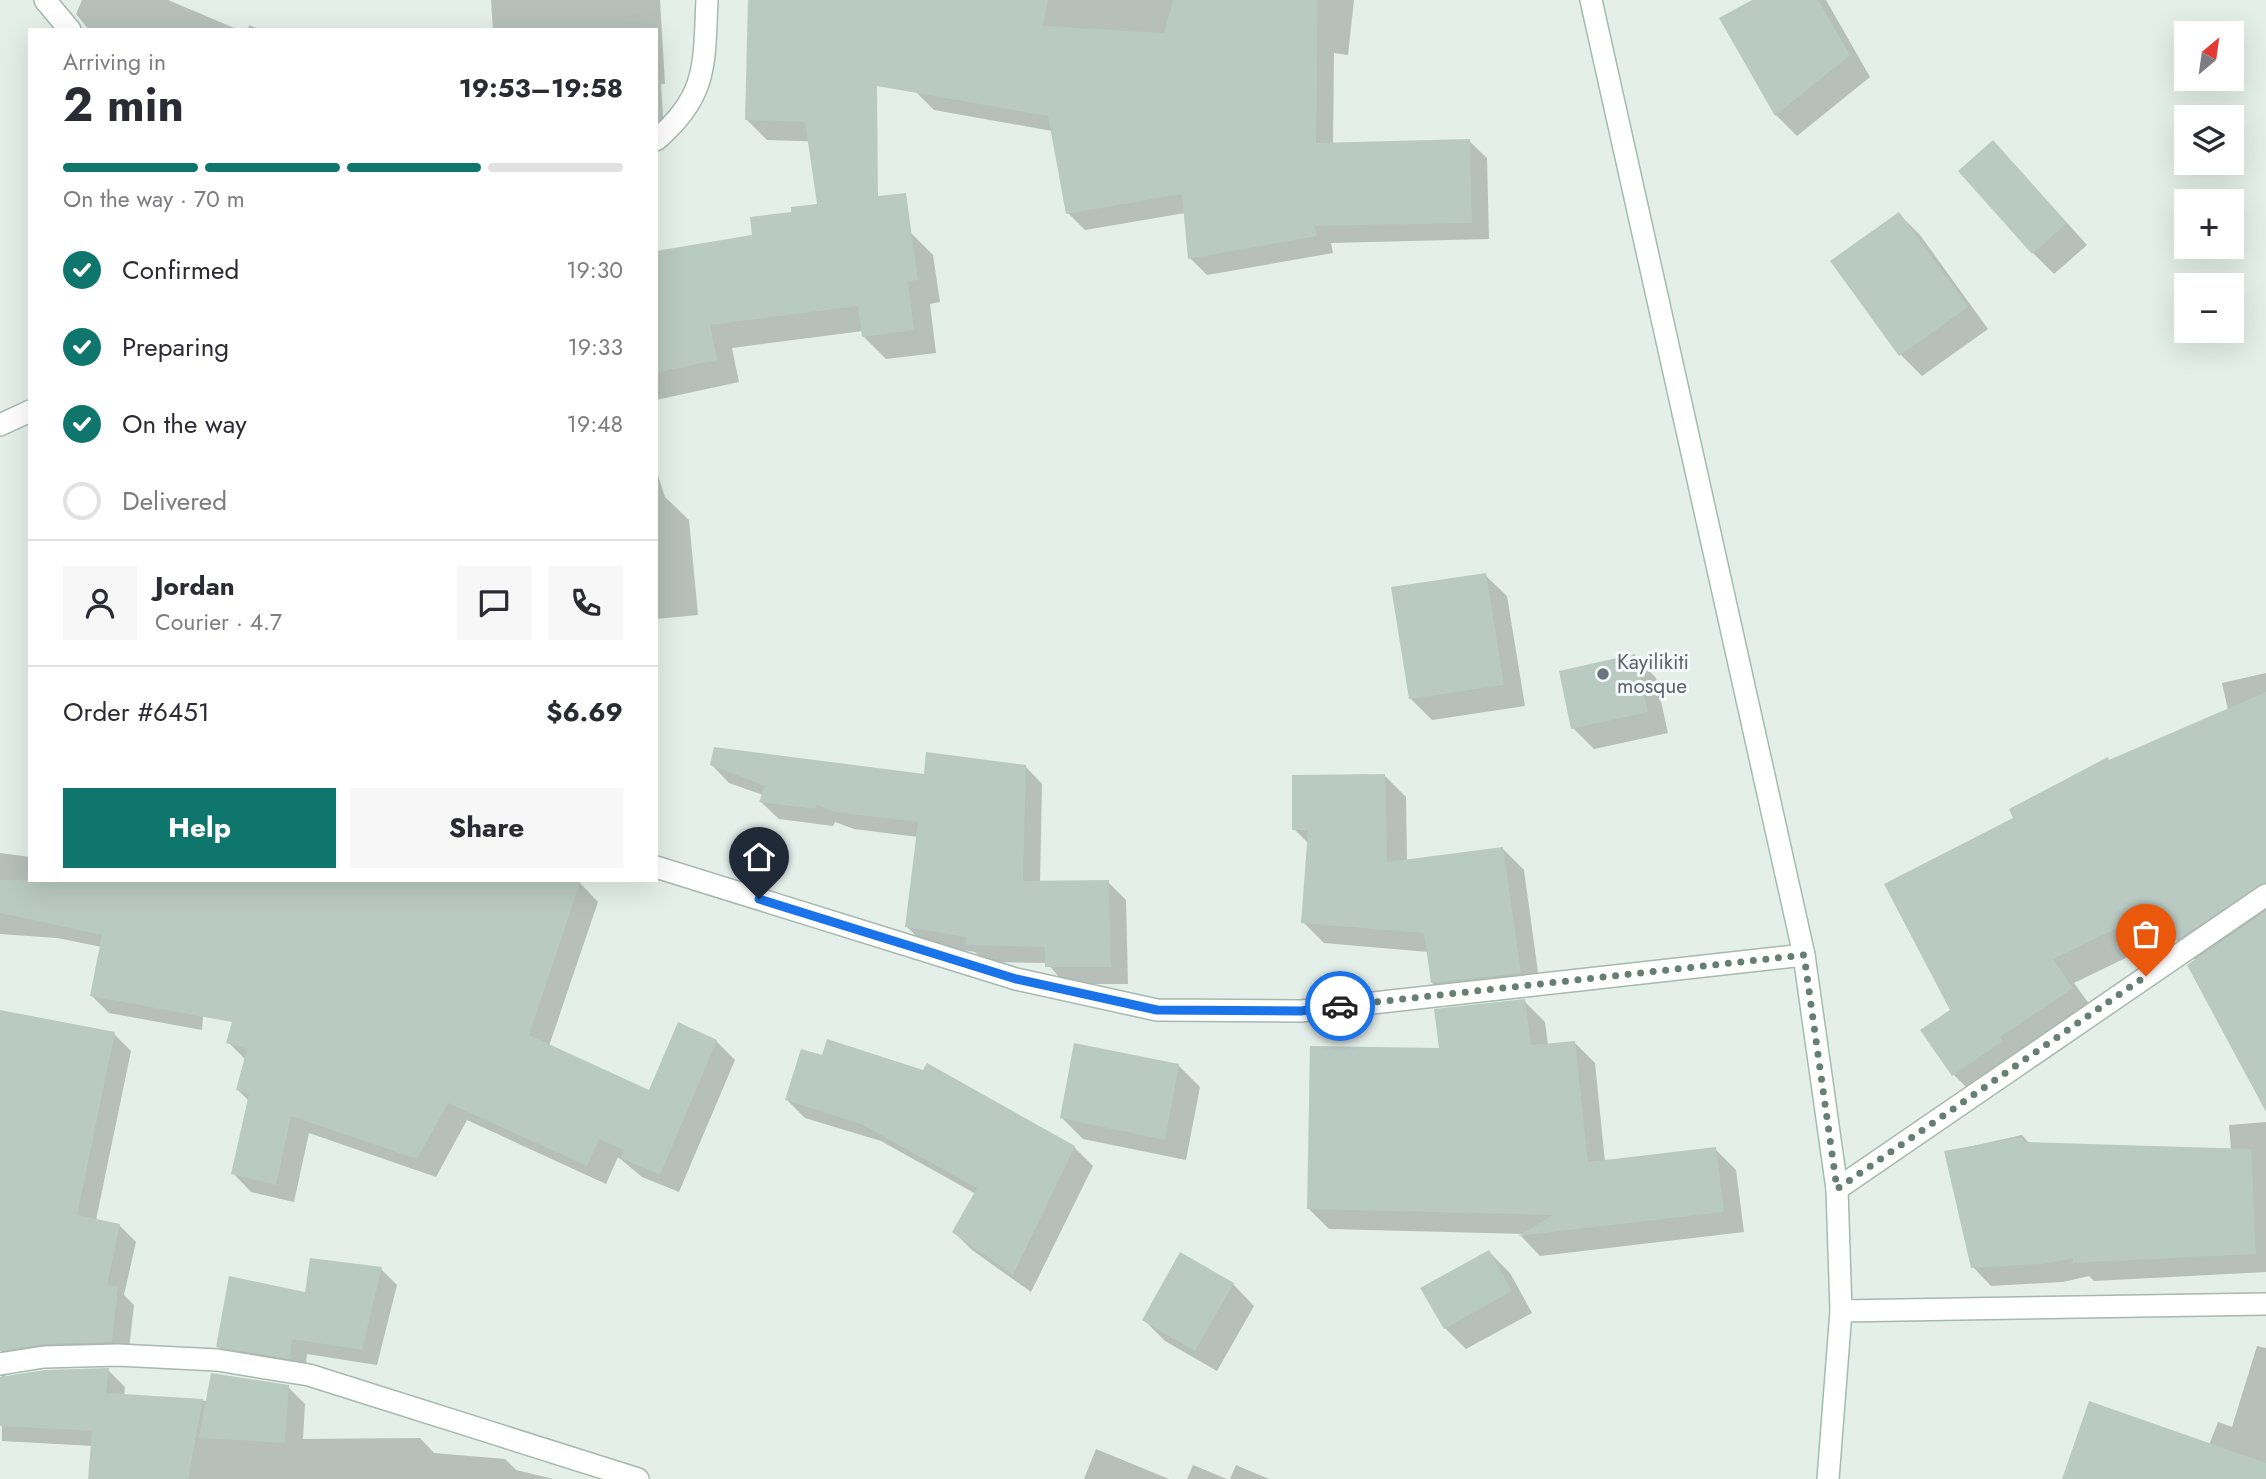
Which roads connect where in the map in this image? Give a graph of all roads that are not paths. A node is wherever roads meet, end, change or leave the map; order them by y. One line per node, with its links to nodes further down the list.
1 (45, 0): 4 (street)
2 (706, 0): 5 (street)
3 (1591, 0): 10 (street)
4 (68, 28)
5 (658, 139)
6 (28, 412): 7 (street)
7 (0, 425)
8 (658, 868): 10 (street)
9 (2266, 895): 11 (street)
10 (1804, 955): 11 (street)
11 (1837, 1189): 13 (street)
12 (2266, 1304): 13 (street)
13 (1841, 1311): 16 (street)
14 (0, 1364): 15 (street)
15 (638, 1479)
16 (1828, 1479)

